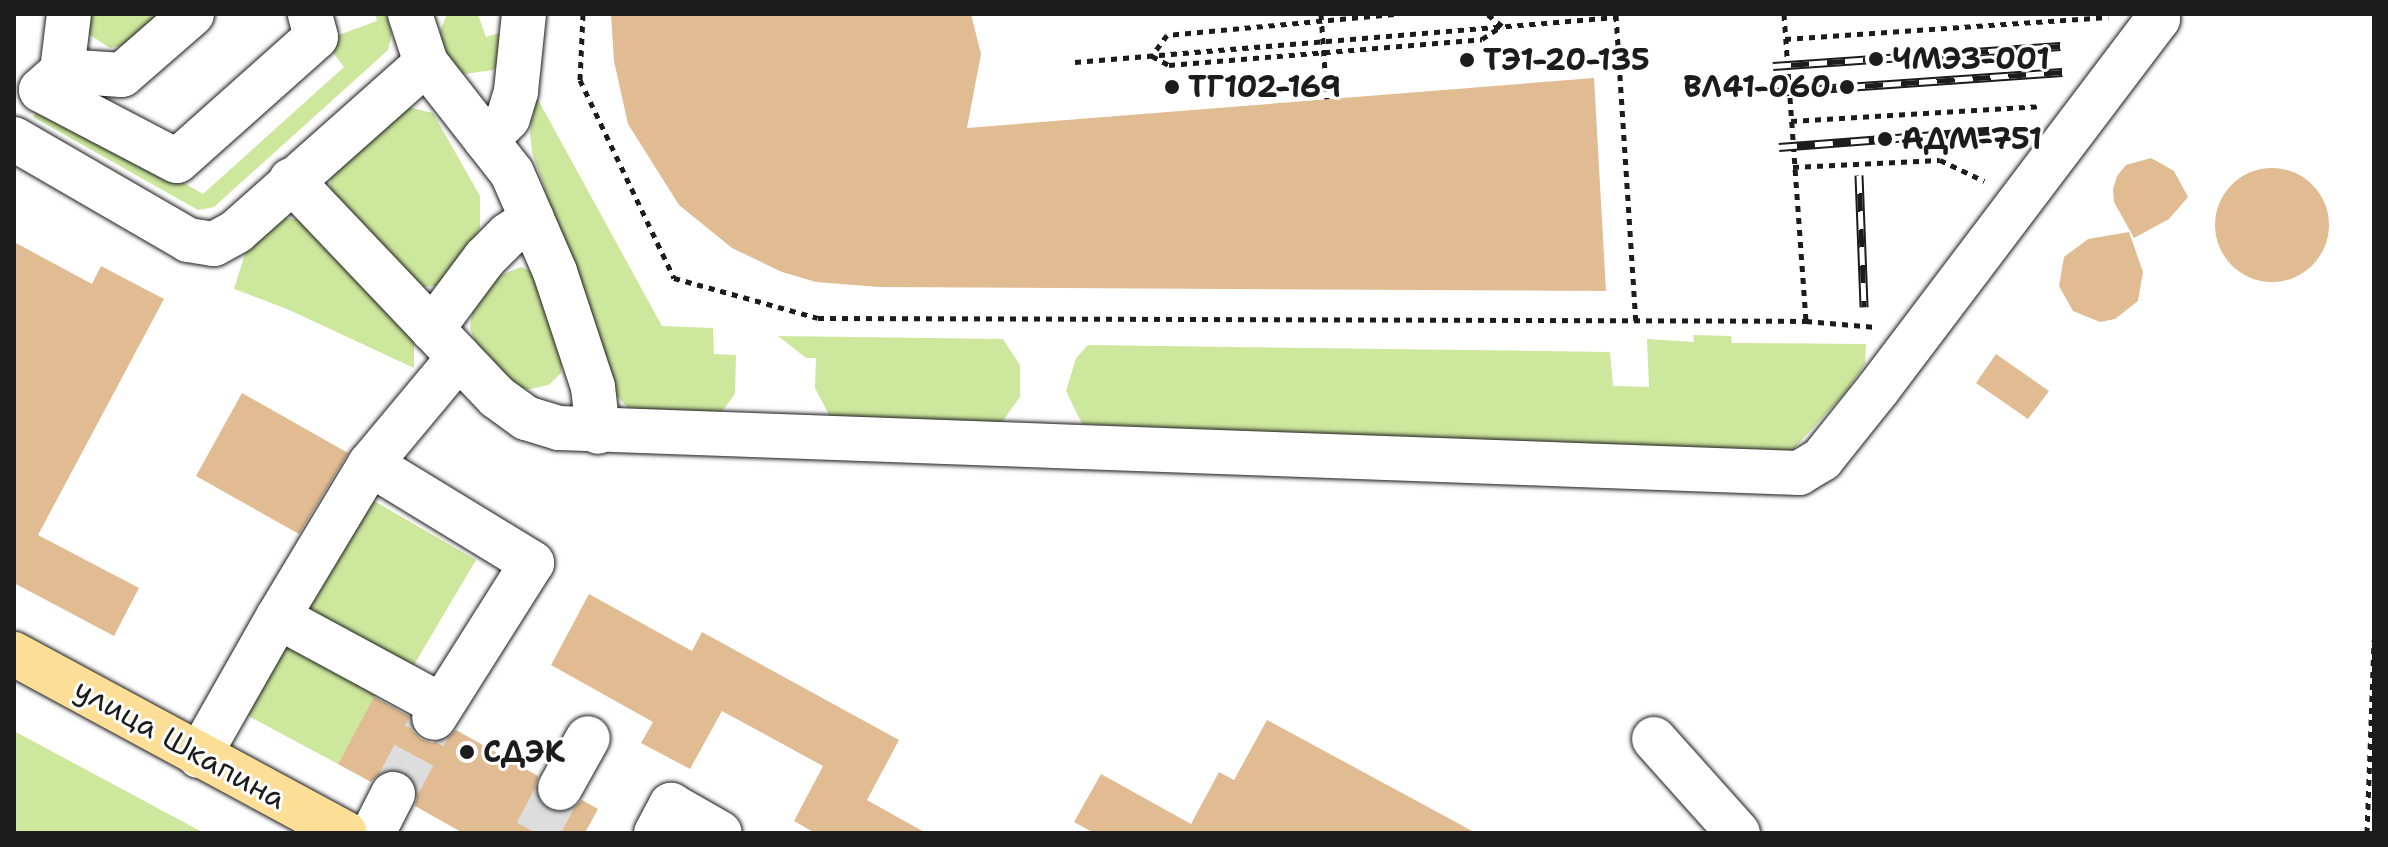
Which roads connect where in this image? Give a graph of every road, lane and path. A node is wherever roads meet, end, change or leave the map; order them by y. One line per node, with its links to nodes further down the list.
1 (69, 14): 19 (lane)
2 (192, 14): 19 (lane)
3 (310, 14): 19 (lane)
4 (410, 14): 18 (lane)
5 (524, 14): 24 (lane)
6 (583, 14): 30 (path)
7 (1321, 14): 15 (path, bridge)
8 (1394, 14): 16 (path)
9 (1487, 14): 13 (path)
10 (1784, 14): 14 (path)
11 (2137, 15): 14 (path); 31 (lane)
12 (1616, 16): 13 (path); 30 (path)
13 (1502, 26): 15 (path); 16 (path)
14 (1785, 39): 22 (path)
15 (1323, 42): 16 (path); 20 (path, bridge)
16 (1152, 56): 17 (path)
17 (1075, 62)
18 (426, 63): 24 (lane); 26 (lane)
19 (39, 92)
20 (1327, 99)
21 (2050, 106): 22 (path)
22 (1791, 121): 25 (path)
23 (14, 139): 26 (lane)
24 (486, 140): 28 (lane)
25 (1793, 167): 27 (path); 29 (path)
26 (291, 180): 32 (lane)
27 (1996, 187)
28 (532, 219): 32 (lane); 33 (lane)
29 (1806, 321): 30 (path); 31 (path)
30 (1636, 322)
31 (1921, 333): 33 (lane)
32 (446, 343): 33 (lane); 34 (lane)
33 (598, 432)
34 (370, 464): 35 (lane); 35 (lane)
35 (278, 617): 40 (lane)
36 (2374, 640): 48 (path)
37 (14, 654): 40 (main road, улица Шкапина)
38 (588, 738): 41 (lane)
39 (1654, 739): 47 (lane)
40 (199, 756): 43 (main road, улица Шкапина)
41 (560, 788)
42 (393, 794): 44 (lane)
43 (345, 833)
44 (373, 833)
45 (656, 833): 46 (lane)
46 (720, 833)
47 (1738, 833)
48 (2367, 833)

